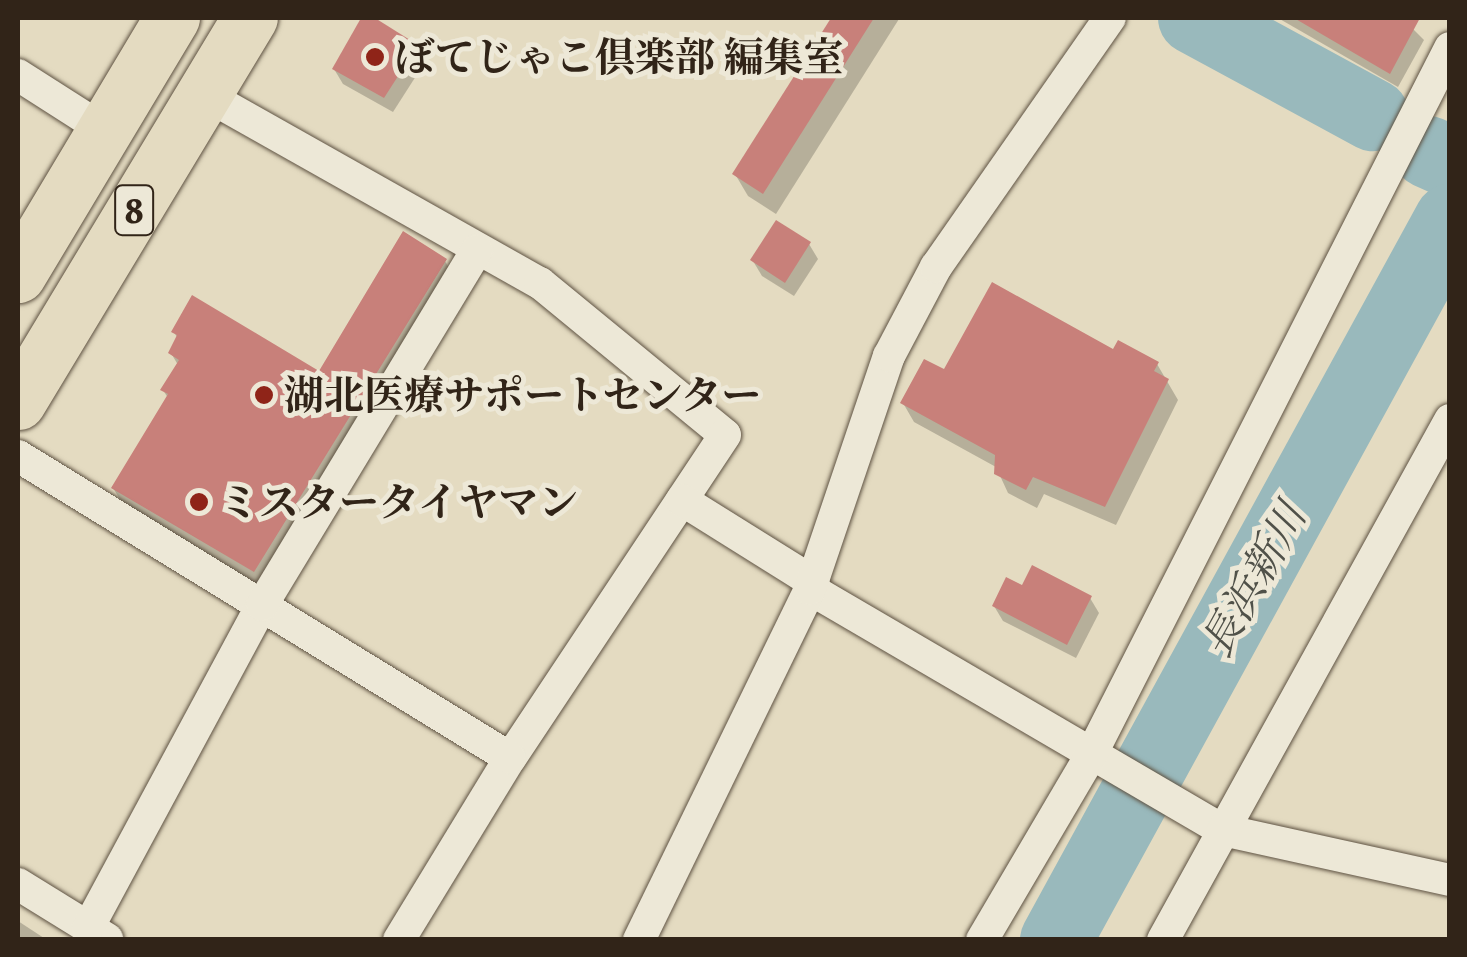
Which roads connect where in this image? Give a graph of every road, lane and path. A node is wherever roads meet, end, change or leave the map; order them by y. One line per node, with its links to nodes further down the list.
1 (172, 18): 7 (highway, 8)
2 (250, 18): 6 (highway, 8)
3 (1110, 18): 14 (street)
4 (1450, 48): 16 (street)
5 (18, 75): 7 (street)
6 (204, 94): 8 (street); 10 (highway, 8)
7 (104, 130): 9 (highway, 8)
8 (477, 250): 13 (street); 15 (street)
9 (18, 274)
10 (18, 402)
11 (1450, 420): 18 (street)
12 (18, 456): 15 (street)
13 (682, 500): 14 (street); 17 (street)
14 (811, 586): 16 (street); 23 (street)
15 (262, 605): 17 (street); 21 (street)
16 (1091, 755): 18 (street); 24 (street)
17 (510, 758): 22 (street)
18 (1223, 830): 19 (street); 25 (street)
19 (1450, 880)
20 (18, 884): 21 (street)
21 (98, 934)
22 (399, 940)
23 (639, 940)
24 (982, 940)
25 (1162, 940)

